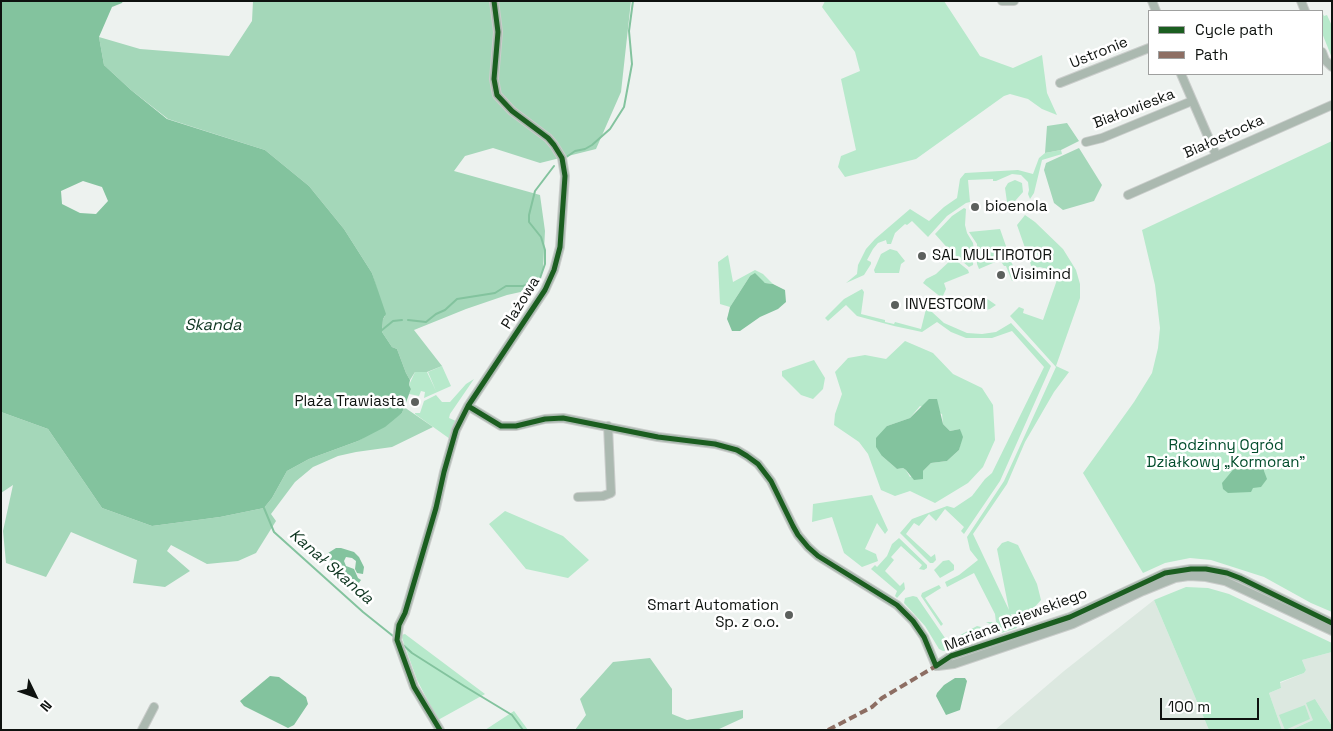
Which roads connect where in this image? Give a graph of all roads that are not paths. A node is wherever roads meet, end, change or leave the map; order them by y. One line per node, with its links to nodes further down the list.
1 (494, 1): 14 (street, Plażowa)
2 (1002, 1): 3 (street)
3 (1014, 1)
4 (1148, 48): 8 (street, Ustronie)
5 (1323, 55): 6 (street)
6 (1332, 67)
7 (1181, 75): 9 (street)
8 (1060, 83)
9 (1192, 101): 11 (street, Białowieska); 12 (street)
10 (1332, 105): 12 (street, Białostocka)
11 (1086, 142)
12 (1216, 155): 13 (street, Białostocka)
13 (1128, 195)
14 (468, 406): 15 (street); 22 (street, Plażowa)
15 (608, 426): 16 (street); 19 (street)
16 (578, 497)
17 (1332, 622): 19 (street, Mariana Rejewskiego)
18 (1332, 631): 19 (street, Mariana Rejewskiego)
19 (936, 666)
20 (154, 707): 21 (street)
21 (142, 730)
22 (440, 730)

